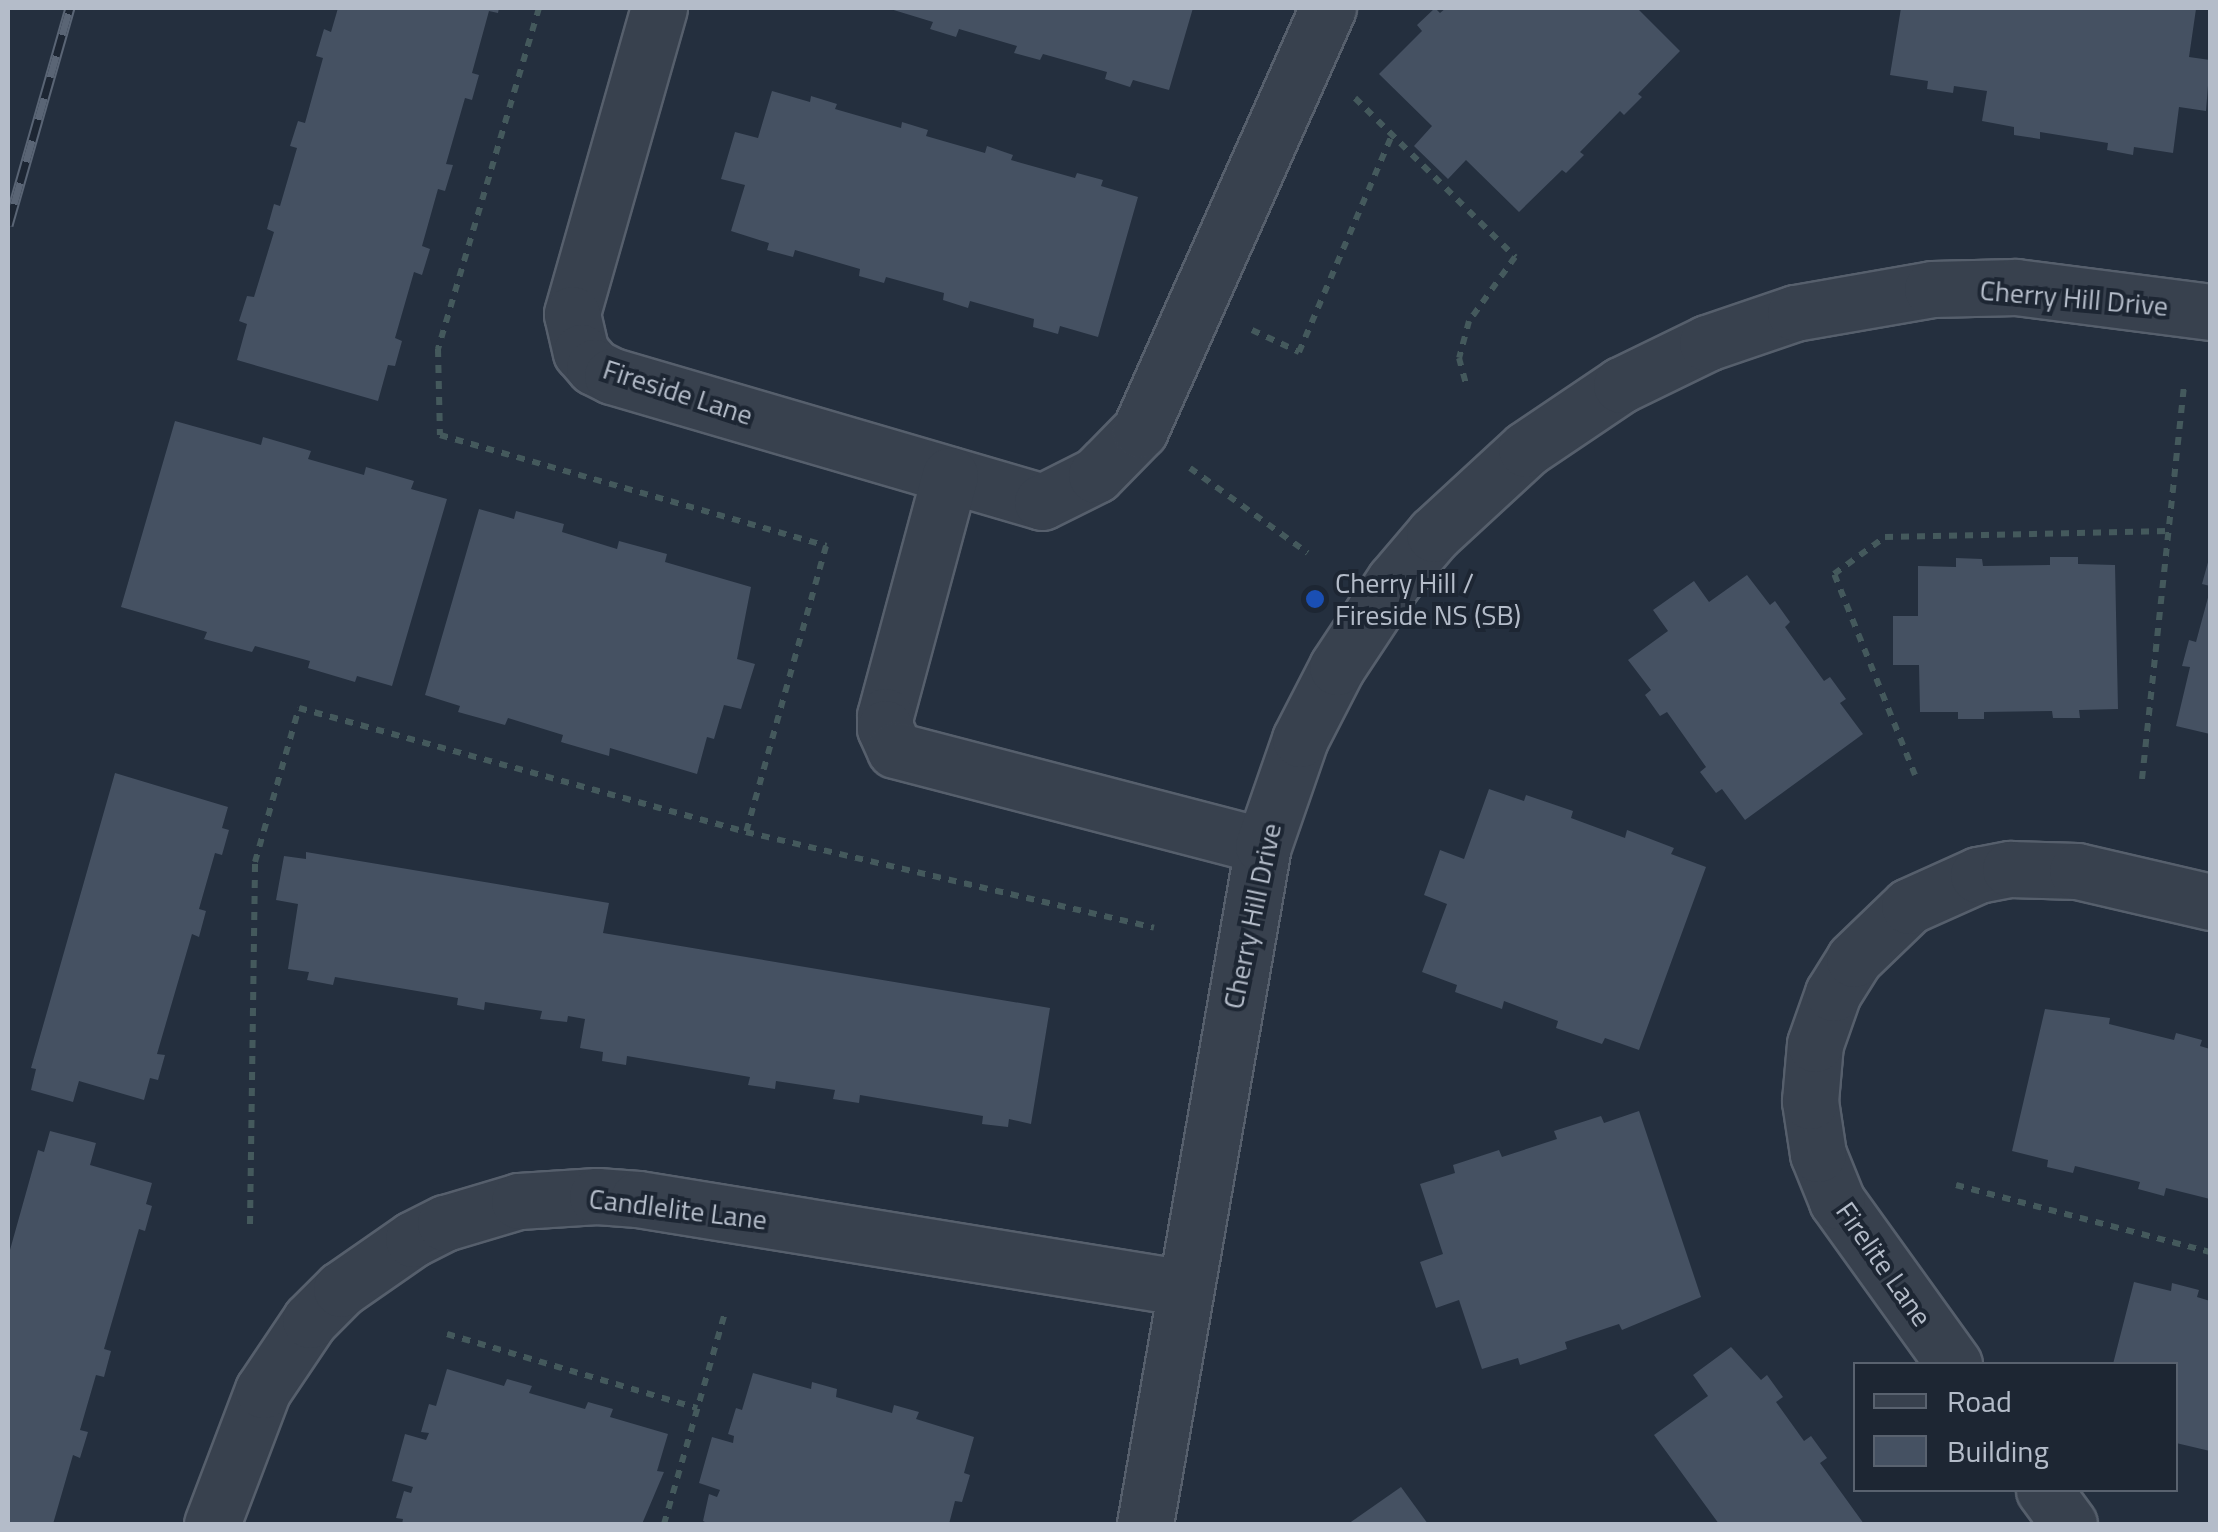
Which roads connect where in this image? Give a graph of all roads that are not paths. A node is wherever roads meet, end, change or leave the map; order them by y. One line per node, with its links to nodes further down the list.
1 (659, 8): 4 (street, Fireside Lane)
2 (1328, 8): 4 (street, Fireside Lane)
3 (2210, 312): 5 (street, Cherry Hill Drive)
4 (950, 476): 5 (street)
5 (1263, 846): 7 (street, Cherry Hill Drive)
6 (2210, 902): 8 (street, Firelite Lane)
7 (1185, 1288): 10 (street, Candlelite Lane); 11 (street, Cherry Hill Drive)
8 (1953, 1362)
9 (2045, 1492): 12 (street)
10 (212, 1524)
11 (1146, 1524)
12 (2069, 1524)

